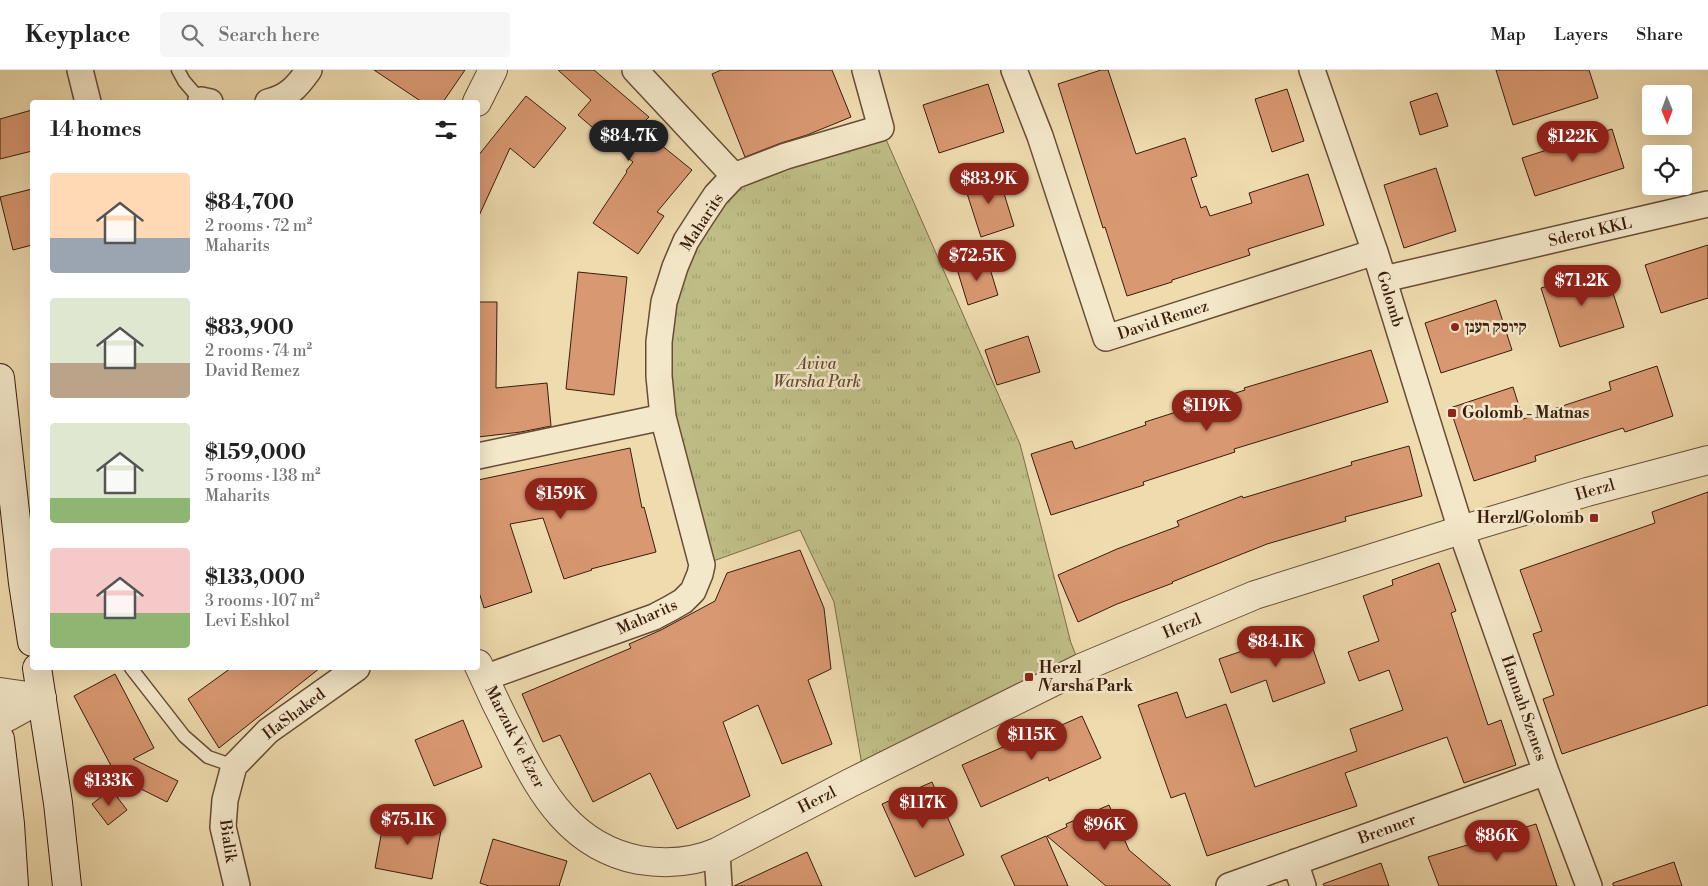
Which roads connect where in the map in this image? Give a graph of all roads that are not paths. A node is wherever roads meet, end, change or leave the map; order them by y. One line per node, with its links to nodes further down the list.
1 (80, 70): 9 (street)
2 (178, 70): 10 (lane)
3 (309, 70): 11 (street)
4 (493, 70): 12 (street)
5 (635, 70): 13 (street, Maharits)
6 (865, 70): 13 (street, Maharits)
7 (1014, 70): 15 (street, David Remez)
8 (1312, 70): 15 (street, Golomb)
9 (88, 100)
10 (202, 100)
11 (276, 100)
12 (478, 100)
13 (734, 176): 18 (street, Maharits)
14 (1708, 204): 16 (street, Sderot KKL)
15 (1375, 252): 16 (street, Golomb)
16 (1384, 280): 21 (street, Golomb)
17 (0, 378): 22 (street)
18 (663, 418): 19 (street); 26 (street, Maharits)
19 (480, 456)
20 (1708, 460): 21 (street, Herzl)
21 (1461, 530): 32 (street, Hannah Szenes); 34 (street, Herzl)
22 (30, 629)
23 (36, 670): 28 (street)
24 (133, 670): 31 (lane)
25 (354, 670): 31 (street, HaShaked)
26 (481, 671): 34 (street, Marzuk Ve Ezer)
27 (0, 692): 28 (street)
28 (42, 698): 29 (street); 37 (street)
29 (0, 721)
30 (0, 739): 33 (street)
31 (234, 766): 38 (street, Bialik)
32 (1546, 772): 35 (street, Brenner); 42 (street, Hannah Szenes)
33 (5, 818): 36 (street)
34 (717, 852): 39 (street)
35 (1295, 862): 40 (street, Brenner); 41 (street)
36 (14, 886)
37 (67, 886)
38 (237, 886)
39 (719, 886)
40 (1228, 886)
41 (1303, 886)
42 (1589, 886)

